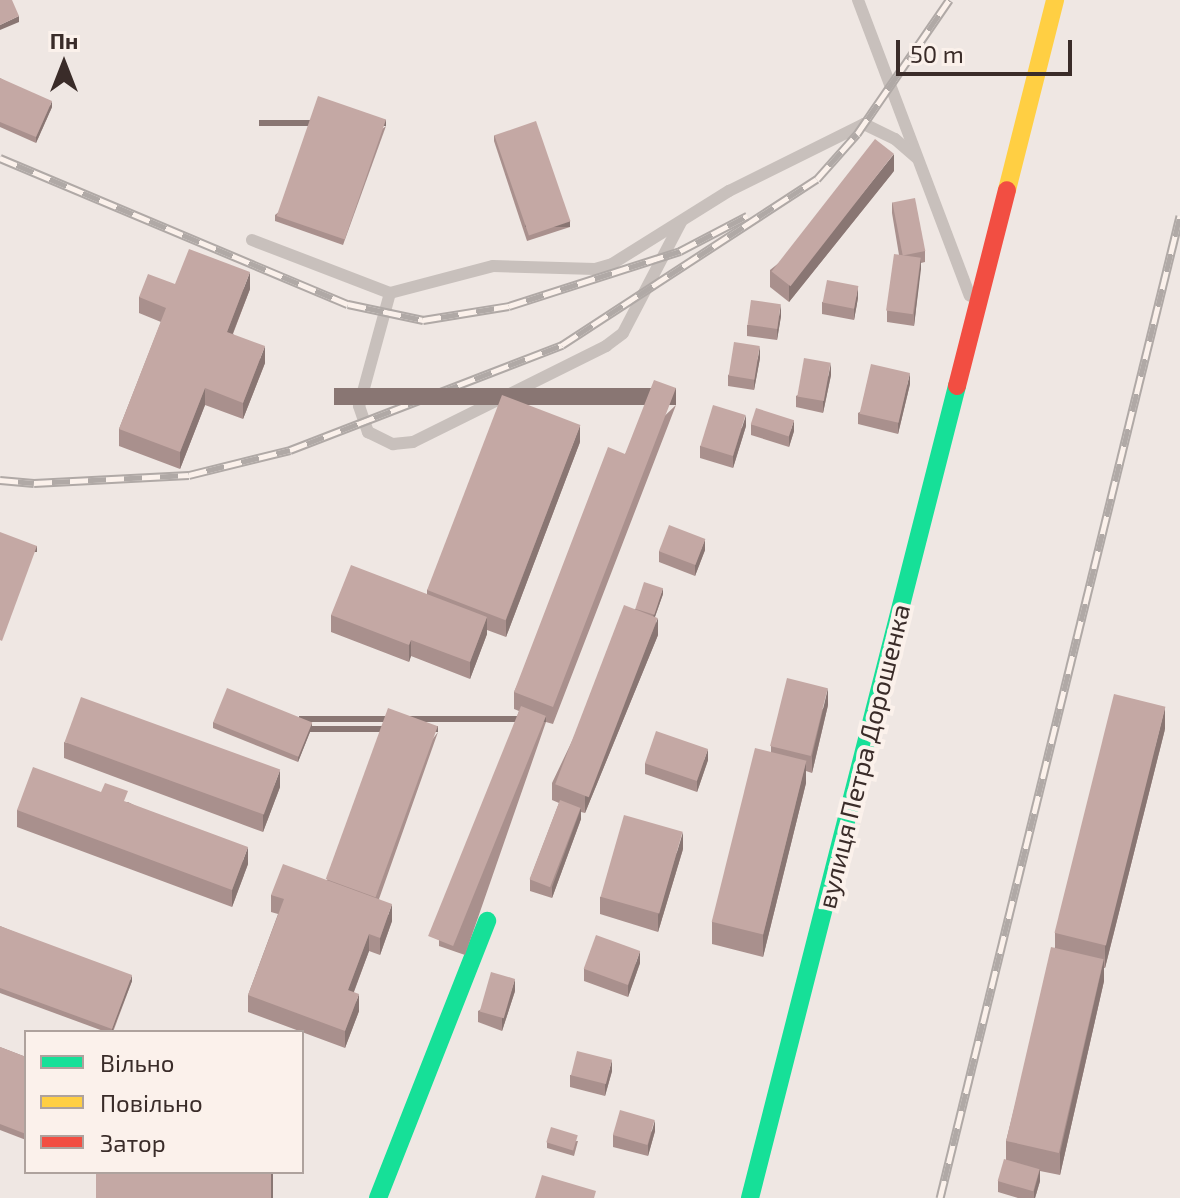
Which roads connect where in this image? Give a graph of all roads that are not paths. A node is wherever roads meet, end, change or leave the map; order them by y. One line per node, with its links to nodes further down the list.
1 (858, 0): 3 (lane)
2 (1055, 0): 7 (street, вулиця Петра Дорошенка)
3 (917, 158): 4 (lane); 7 (lane)
4 (683, 218): 6 (lane); 6 (lane)
5 (252, 240): 6 (lane)
6 (390, 293)
7 (977, 315): 10 (street, вулиця Петра Дорошенка)
8 (487, 921): 9 (street)
9 (378, 1198)
10 (750, 1198)

